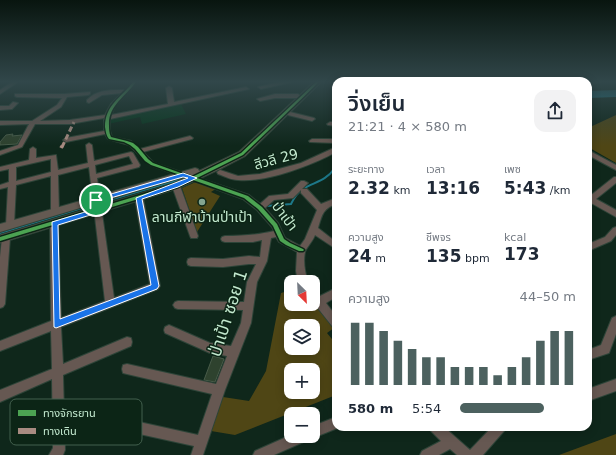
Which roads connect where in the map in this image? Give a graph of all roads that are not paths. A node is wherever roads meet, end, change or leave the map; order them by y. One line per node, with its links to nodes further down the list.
1 (15, 103): 8 (street)
2 (62, 103): 15 (street)
3 (116, 103): 11 (street)
4 (175, 103): 7 (street)
5 (292, 103): 36 (street)
6 (294, 103): 10 (street)
7 (171, 104): 11 (street)
8 (0, 108)
9 (78, 113): 14 (street)
10 (286, 113): 12 (street); 38 (street)
11 (107, 117): 14 (street); 16 (street)
12 (312, 119)
13 (0, 122): 15 (street)
14 (74, 122): 15 (street)
15 (33, 123): 25 (street)
16 (107, 132): 18 (street); 23 (street, ป่าเป้า)
17 (190, 138): 23 (street)
18 (66, 140)
19 (312, 141): 20 (street)
20 (332, 141)
21 (89, 145): 30 (street)
22 (33, 149): 29 (street)
23 (138, 151): 36 (street, ป่าเป้า)
24 (332, 152): 26 (street, สีวลี 29)
25 (0, 153)
26 (328, 154): 28 (street); 34 (street, สีวลี 29)
27 (592, 154): 32 (street)
28 (332, 156)
29 (32, 161): 31 (street); 35 (street)
30 (92, 164): 35 (street); 37 (street); 37 (street)
31 (13, 166): 33 (street); 40 (street)
32 (616, 168)
33 (0, 169)
34 (220, 172)
35 (54, 174): 40 (street); 50 (street)
36 (183, 175): 38 (street, ป่าเป้า); 47 (street)
37 (93, 177): 47 (street)
38 (194, 178): 41 (street); 48 (street, ป่าเป้า)
39 (616, 179): 43 (street)
40 (12, 184): 42 (street); 53 (street)
41 (176, 186): 44 (street); 57 (street)
42 (0, 187)
43 (592, 197)
44 (139, 198): 47 (street); 71 (street)
45 (592, 201): 51 (street)
46 (332, 202): 49 (street)
47 (97, 205): 50 (street); 52 (street); 71 (street)
48 (260, 208): 49 (street); 56 (street, ป่าเป้า)
49 (321, 209): 54 (street)
50 (55, 212): 53 (street)
51 (616, 214)
52 (54, 223): 59 (street); 75 (street)
53 (5, 227)
54 (314, 230): 61 (street); 63 (street)
55 (616, 230): 62 (street)
56 (278, 233): 58 (street); 63 (street, ป่าเป้า)
57 (194, 236)
58 (267, 236): 60 (street); 64 (street, ป่าเป้า ซอย 1)
59 (3, 239): 70 (street)
60 (225, 239)
61 (332, 243)
62 (592, 246)
63 (301, 250): 66 (street, ป่าเป้า)
64 (263, 261): 65 (street); 73 (street, ป่าเป้า ซอย 1)
65 (190, 262)
66 (301, 275)
67 (332, 293): 68 (street)
68 (320, 297)
69 (320, 303): 74 (street)
70 (0, 304)
71 (110, 304): 75 (street)
72 (178, 305): 73 (street)
73 (248, 306): 80 (street, ป่าเป้า ซอย 1)
74 (332, 318)
75 (56, 324): 79 (street); 83 (street)
76 (616, 324): 81 (street)
77 (169, 330): 80 (street)
78 (127, 342): 83 (street)
79 (0, 346)
80 (234, 352): 85 (street, ป่าเป้า ซอย 1)
81 (592, 354)
82 (127, 369): 85 (street)
83 (56, 372): 87 (street); 88 (street)
84 (616, 384): 86 (street)
85 (219, 390): 94 (street, ป่าเป้า ซอย 1)
86 (592, 393)
87 (0, 396)
88 (56, 399)
89 (332, 425): 91 (street)
90 (142, 429): 94 (street)
91 (320, 429)
92 (440, 431): 95 (street)
93 (496, 431): 101 (street)
94 (202, 442): 97 (street, ป่าเป้า ซอย 1)
95 (452, 442): 99 (street); 100 (street)
96 (287, 443): 98 (street)
97 (197, 455)
98 (259, 455)
99 (426, 455)
100 (466, 455)
101 (474, 455)

